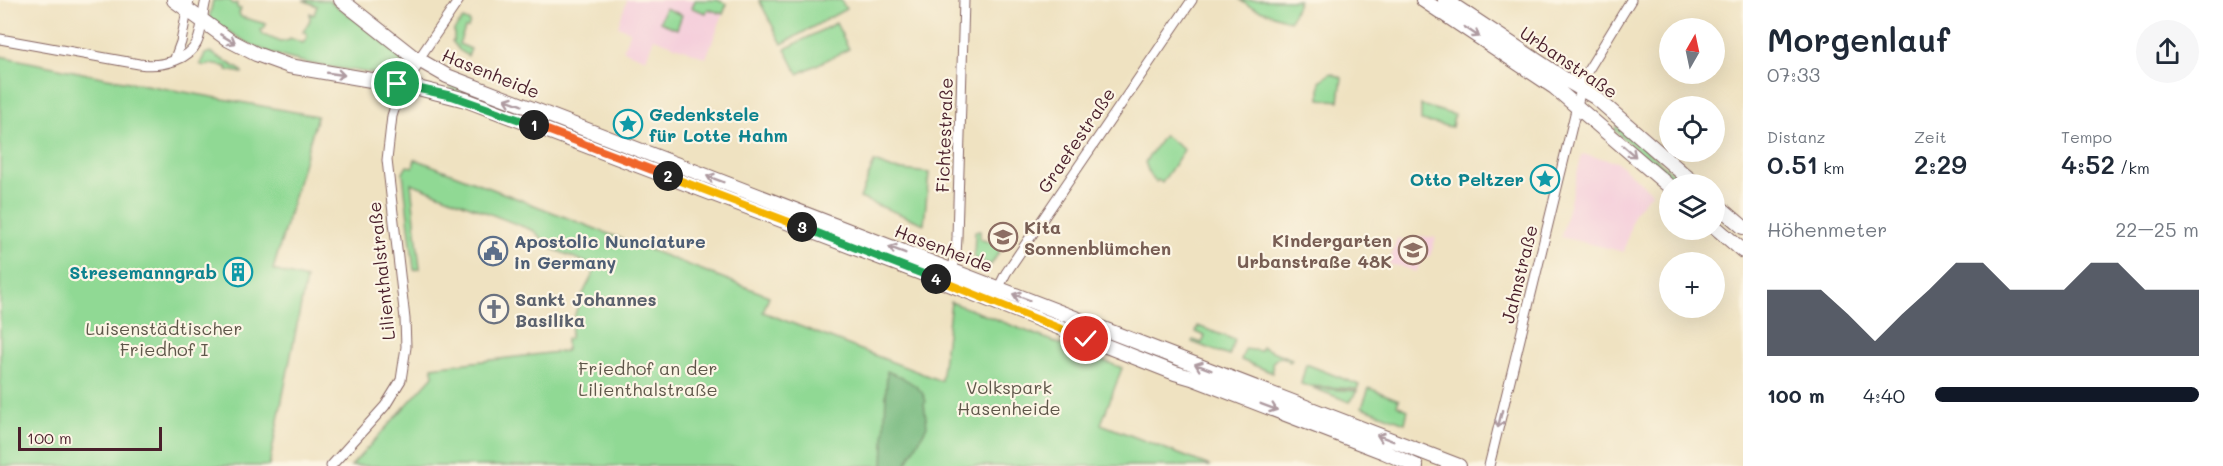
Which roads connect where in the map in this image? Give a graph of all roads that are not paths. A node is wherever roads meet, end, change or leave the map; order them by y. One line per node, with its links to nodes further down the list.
1 (174, 0): 10 (main road, Hasenheide)
2 (206, 0): 11 (street)
3 (340, 0): 13 (main road, Hasenheide)
4 (459, 0): 13 (street)
5 (964, 0): 28 (street, Fichtestraße)
6 (1192, 0): 29 (street, Graefestraße)
7 (1424, 0): 19 (main road, Urbanstraße, one-way to 19)
8 (1445, 0): 17 (main road, Urbanstraße)
9 (1630, 0): 17 (street, Jahnstraße)
10 (188, 5): 11 (main road, Hasenheide); 14 (street)
11 (202, 21): 14 (street); 16 (main road, Hasenheide, one-way to 16)
12 (0, 39): 14 (street)
13 (418, 60): 15 (main road, Hasenheide); 16 (main road)
14 (174, 61)
15 (447, 76): 18 (main road); 28 (main road, Hasenheide, one-way to 15)
16 (402, 84): 18 (main road, Hasenheide); 33 (street, Lilienthalstraße)
17 (1581, 89): 19 (street, Jahnstraße); 20 (main road, Urbanstraße)
18 (441, 93): 30 (main road, Hasenheide)
19 (1577, 105): 21 (main road, Urbanstraße); 36 (street, Jahnstraße, one-way to 36)
20 (1617, 116): 21 (main road); 22 (main road, Urbanstraße)
21 (1605, 130): 23 (main road, Urbanstraße, one-way to 23)
22 (1684, 174)
23 (1659, 177)
24 (1725, 211): 25 (main road)
25 (1743, 227)
26 (1725, 235): 27 (main road)
27 (1743, 251)
28 (952, 271): 29 (main road, Hasenheide)
29 (998, 288): 30 (street, Graefestraße); 31 (main road, Hasenheide, one-way to 29)
30 (994, 302): 32 (main road, Hasenheide)
31 (1045, 306): 32 (main road); 35 (main road, Hasenheide, one-way to 31)
32 (1040, 321): 34 (main road, Hasenheide, one-way to 34)
33 (331, 466)
34 (1416, 466)
35 (1459, 466)
36 (1489, 466)

